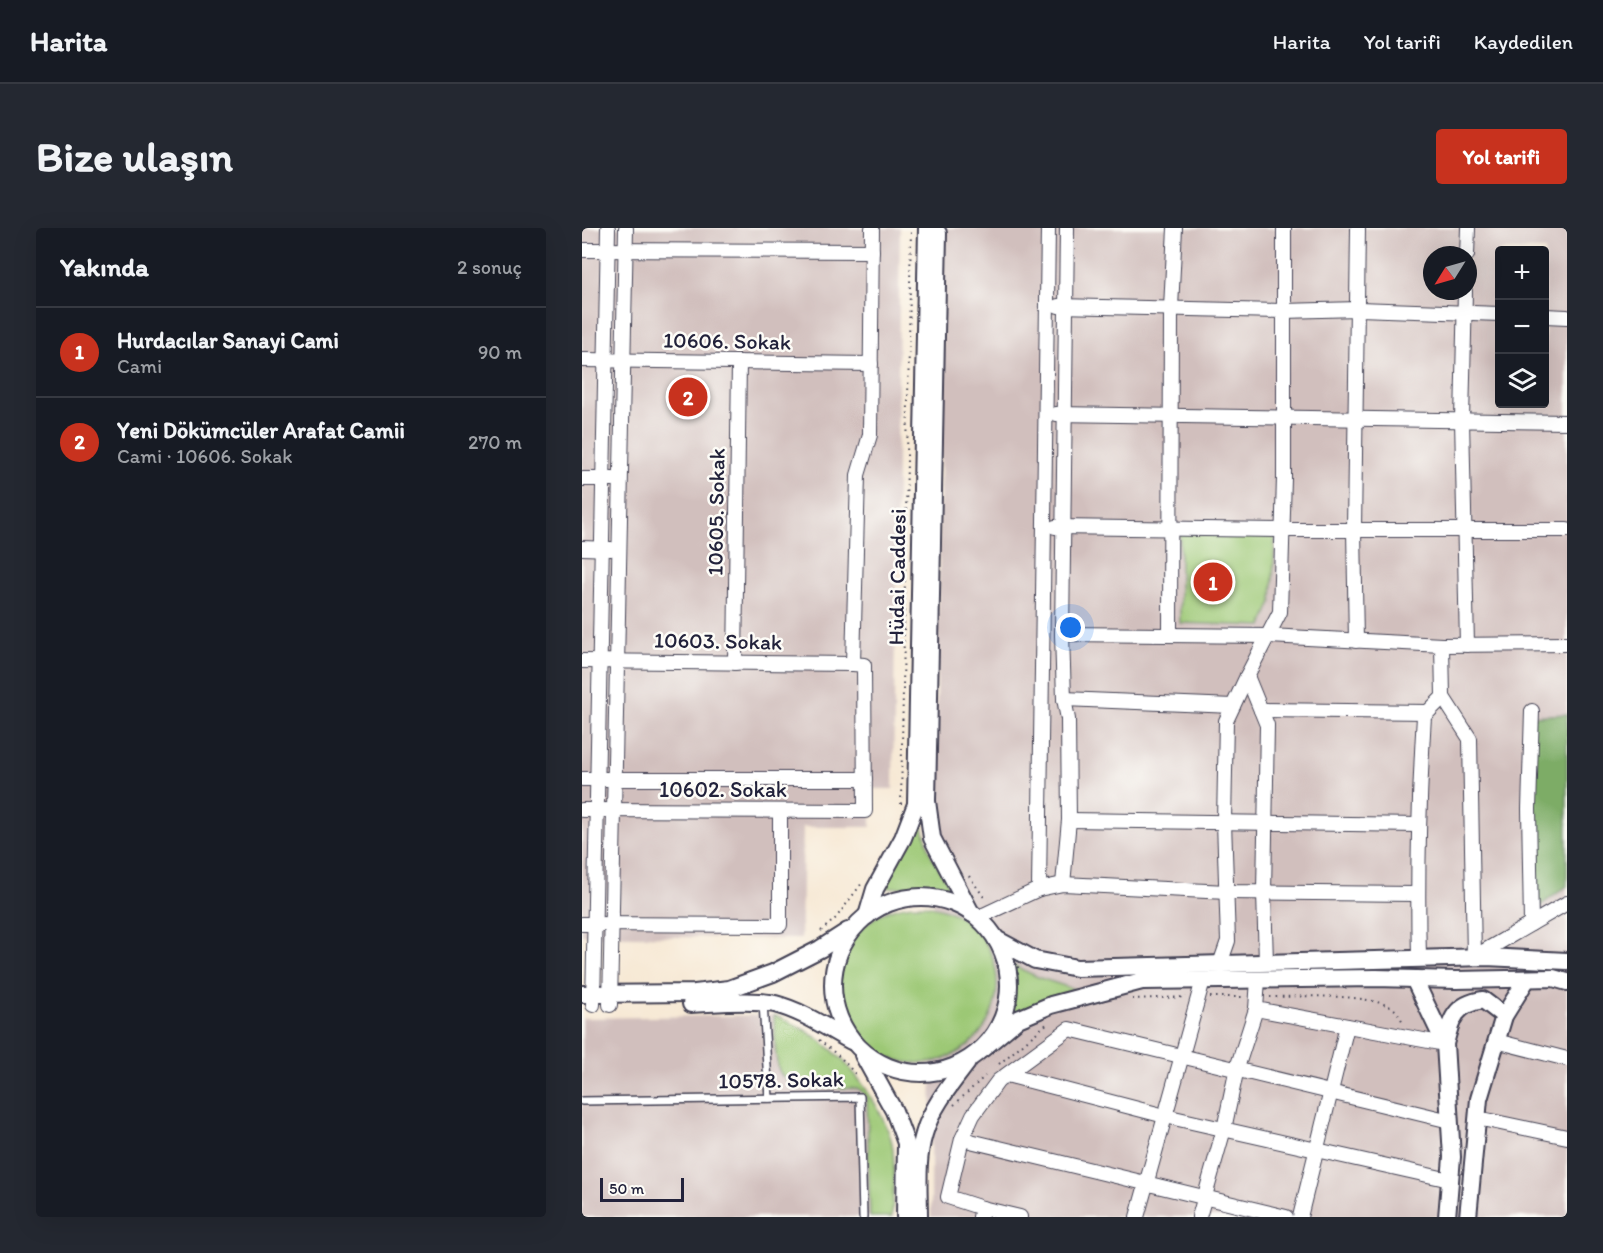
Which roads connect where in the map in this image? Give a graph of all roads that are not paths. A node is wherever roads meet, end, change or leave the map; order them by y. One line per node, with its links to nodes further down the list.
1 (608, 228): 14 (street)
2 (626, 228): 15 (street)
3 (872, 228): 16 (street)
4 (927, 228): 90 (street, Hüdai Caddesi)
5 (938, 228): 89 (street, Hüdai Caddesi)
6 (1048, 228): 18 (street)
7 (1067, 228): 19 (street)
8 (1175, 228): 20 (street)
9 (1284, 228): 22 (street)
10 (1358, 228): 21 (street)
11 (1468, 228): 12 (street)
12 (1467, 246)
13 (582, 250): 14 (street)
14 (608, 250): 15 (street); 28 (street)
15 (626, 250): 16 (street); 29 (street)
16 (872, 251): 31 (street)
17 (1465, 300): 23 (street)
18 (1048, 306): 19 (street); 33 (street)
19 (1066, 306): 20 (street); 32 (street)
20 (1171, 308): 22 (street); 34 (street)
21 (1359, 309): 22 (street); 23 (street); 36 (street)
22 (1283, 310): 35 (street)
23 (1464, 313): 24 (street); 37 (street)
24 (1495, 314)
25 (1549, 316): 26 (street)
26 (1567, 317)
27 (582, 360): 28 (street, 10606. Sokak)
28 (606, 360): 29 (street, 10606. Sokak); 40 (street)
29 (623, 361): 30 (street, 10606. Sokak); 41 (street)
30 (739, 362): 31 (street, 10606. Sokak); 62 (street, 10605. Sokak)
31 (871, 364): 63 (street)
32 (1064, 413): 33 (street); 34 (street); 43 (street)
33 (1046, 414): 42 (street)
34 (1171, 415): 35 (street); 44 (street)
35 (1284, 416): 36 (street); 45 (street)
36 (1356, 419): 37 (street); 46 (street)
37 (1462, 420): 38 (street); 47 (street)
38 (1567, 422)
39 (582, 479): 40 (street)
40 (603, 479): 41 (street); 50 (street)
41 (621, 479): 51 (street)
42 (1044, 526): 43 (street); 84 (street)
43 (1063, 527): 44 (street); 52 (street)
44 (1170, 529): 45 (street); 53 (street)
45 (1283, 530): 46 (street); 54 (street)
46 (1354, 530): 47 (street); 55 (street)
47 (1464, 530): 48 (street); 58 (street)
48 (1567, 530)
49 (582, 548): 50 (street)
50 (602, 549): 51 (street); 60 (street)
51 (619, 549): 61 (street)
52 (1062, 634): 53 (street); 66 (street)
53 (1170, 634): 54 (street)
54 (1269, 636): 55 (street); 64 (street)
55 (1356, 640): 57 (street)
56 (1567, 644): 58 (street)
57 (1442, 645): 58 (street); 65 (street)
58 (1467, 645)
59 (582, 661): 60 (street, 10603. Sokak)
60 (600, 661): 61 (street, 10603. Sokak); 72 (street)
61 (617, 661): 62 (street, 10603. Sokak); 73 (street)
62 (735, 663): 63 (street, 10603. Sokak)
63 (854, 664): 74 (street)
64 (1247, 676): 67 (street); 68 (street)
65 (1443, 697): 70 (street); 95 (street)
66 (1064, 699): 67 (street); 79 (street)
67 (1233, 706): 80 (street)
68 (1261, 710): 70 (street); 81 (street)
69 (1532, 711): 93 (street)
70 (1428, 712): 82 (street)
71 (582, 779): 72 (street, 10602. Sokak)
72 (598, 779): 73 (street, 10602. Sokak); 76 (street)
73 (614, 779): 74 (street, 10602. Sokak); 77 (street)
74 (865, 780): 78 (street, 10602. Sokak)
75 (582, 810): 76 (street, 10602. Sokak)
76 (597, 810): 77 (street, 10602. Sokak); 91 (street)
77 (614, 810): 78 (street, 10602. Sokak); 92 (street)
78 (780, 810): 92 (street)
79 (1070, 820): 80 (street); 83 (street)
80 (1224, 822): 81 (street); 85 (street)
81 (1265, 822): 82 (street); 86 (street)
82 (1419, 825): 87 (street)
83 (1063, 884): 84 (street); 85 (street)
84 (1039, 889): 89 (street)
85 (1227, 892): 86 (street); 99 (street)
86 (1264, 892): 87 (street); 98 (street)
87 (1417, 894): 96 (street)
88 (1567, 903): 93 (street)
89 (974, 915): 90 (street); 94 (street)
90 (861, 920): 105 (street); 112 (street)
91 (588, 924): 92 (street); 105 (street)
92 (611, 924): 105 (street)
93 (1531, 924): 95 (street)
94 (996, 939): 99 (street); 113 (street)
95 (1474, 957): 96 (street); 97 (street)
96 (1419, 959): 98 (street)
97 (1567, 961)
98 (1266, 963): 99 (street)
99 (1220, 964)
100 (1258, 979): 101 (street); 103 (street); 107 (street)
101 (1414, 979): 102 (street); 111 (street)
102 (1527, 979): 104 (street); 108 (street)
103 (1203, 980): 113 (street); 114 (street)
104 (1567, 982)
105 (595, 999): 106 (street)
106 (763, 1003): 112 (street); 120 (lane)
107 (1256, 1009): 109 (street); 117 (street)
108 (1504, 1016): 110 (street); 111 (street)
109 (1347, 1026): 111 (street); 119 (street)
110 (1496, 1041): 115 (street); 123 (street)
111 (1445, 1044): 124 (street)
112 (857, 1046): 116 (street); 135 (street)
113 (982, 1050): 116 (street)
114 (1182, 1055): 117 (street); 118 (street); 122 (street)
115 (1567, 1059)
116 (968, 1060): 136 (street)
117 (1237, 1068): 119 (street); 125 (street)
118 (1007, 1075): 122 (street); 127 (street)
119 (1331, 1091): 124 (street); 128 (street)
120 (769, 1098): 121 (lane, 10578. Sokak); 134 (lane, 10578. Sokak)
121 (582, 1101)
122 (1165, 1116): 125 (street); 130 (street)
123 (1477, 1118): 126 (street); 133 (street)
124 (1450, 1121): 129 (street)
125 (1224, 1129): 128 (street); 131 (street)
126 (1567, 1137)
127 (962, 1139): 130 (street); 132 (street)
128 (1316, 1150): 129 (street); 141 (street)
129 (1450, 1180): 142 (street)
130 (1146, 1184): 131 (street); 138 (street)
131 (1203, 1198): 139 (street); 140 (street)
132 (981, 1212): 137 (street)
133 (1472, 1216)
134 (862, 1217)
135 (905, 1217)
136 (919, 1217)
137 (1020, 1217)
138 (1137, 1217)
139 (1199, 1217)
140 (1286, 1217)
141 (1300, 1217)
142 (1447, 1217)

